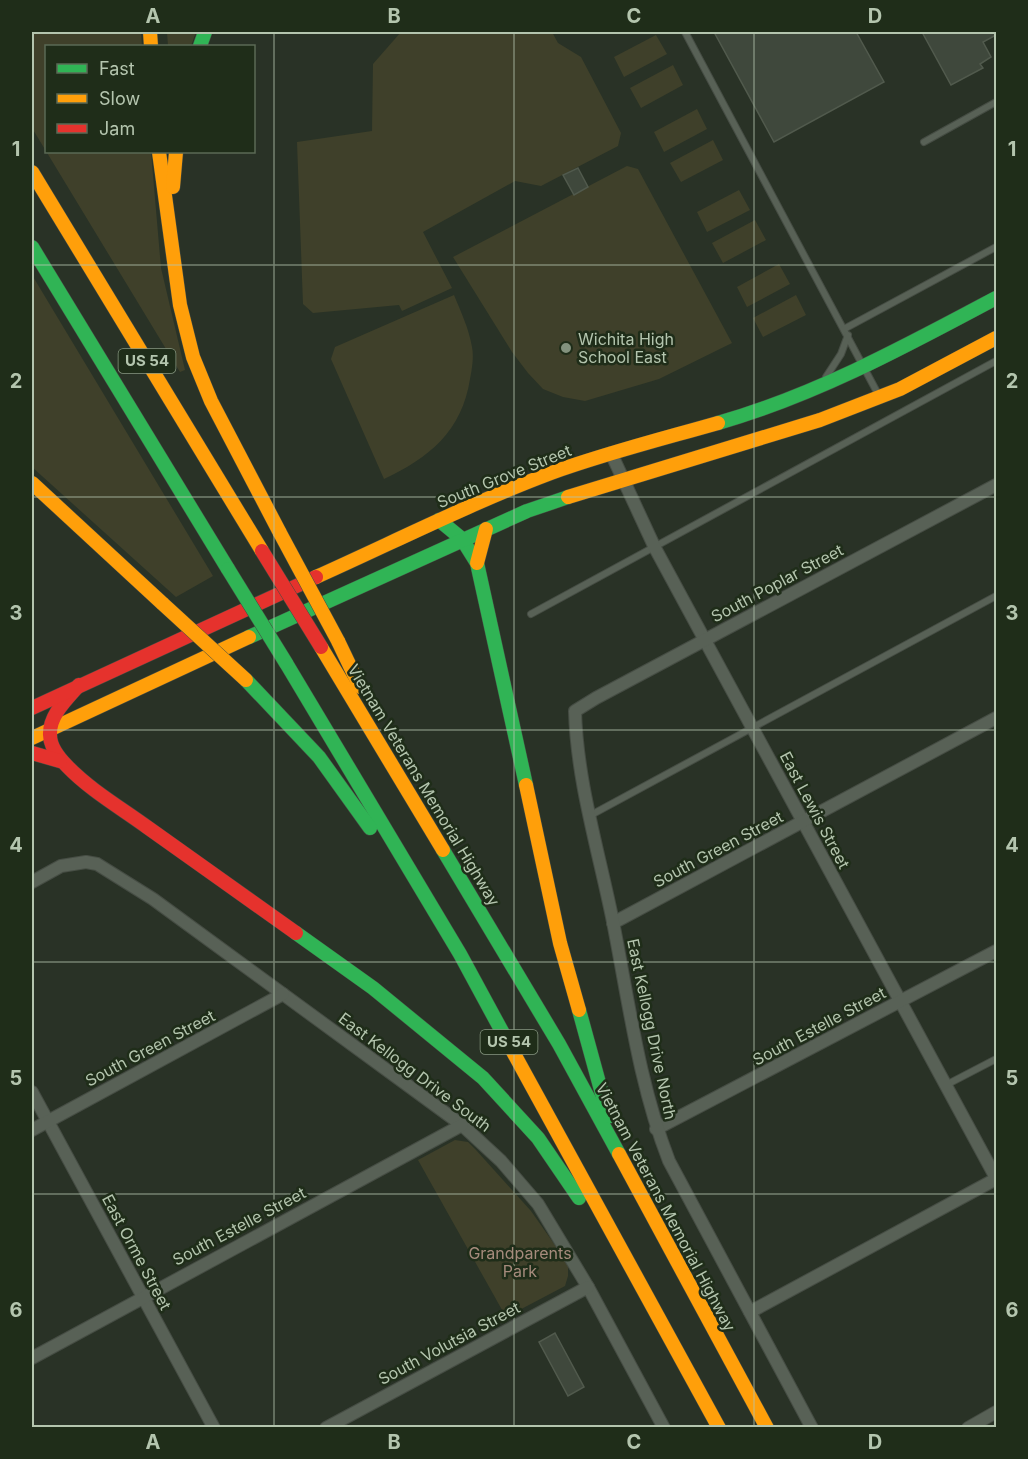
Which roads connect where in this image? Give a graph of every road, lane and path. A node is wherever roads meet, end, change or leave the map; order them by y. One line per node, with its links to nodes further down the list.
1 (686, 32): 11 (lane)
2 (996, 102): 3 (lane)
3 (924, 142)
4 (159, 153): 7 (main road)
5 (176, 153): 7 (main road)
6 (32, 172): 40 (main road, Vietnam Veterans Memorial Highway / US 54, bridge)
7 (170, 233): 40 (main road, bridge)
8 (32, 247): 46 (main road, US 54, bridge)
9 (996, 247): 11 (lane)
10 (996, 298): 14 (main road, South Grove Street)
11 (846, 332): 14 (lane); 15 (lane)
12 (996, 338): 16 (main road)
13 (996, 361): 25 (lane)
14 (864, 366): 15 (main road, South Grove Street); 16 (lane)
15 (817, 387): 17 (main road, South Grove Street)
16 (880, 397): 18 (main road)
17 (611, 453): 18 (street, East Lewis Street); 22 (main road, South Grove Street)
18 (622, 479): 23 (main road); 25 (street, East Lewis Street)
19 (32, 483): 26 (main road)
20 (996, 485): 30 (street, South Poplar Street)
21 (32, 500): 26 (main road)
22 (439, 520): 24 (main road); 31 (main road, South Grove Street)
23 (486, 529): 24 (main road); 27 (main road)
24 (462, 539): 27 (main road); 36 (main road)
25 (655, 548): 29 (lane); 30 (street, East Lewis Street)
26 (104, 550): 46 (main road, bridge)
27 (477, 563): 57 (main road)
28 (996, 596): 35 (lane)
29 (531, 614)
30 (704, 641): 33 (street, South Poplar Street); 35 (street, East Lewis Street)
31 (79, 685): 32 (main road, South Grove Street); 36 (main road)
32 (32, 708)
33 (575, 711): 41 (street, East Kellogg Drive North)
34 (996, 718): 42 (street, South Green Street)
35 (752, 728): 41 (lane); 42 (street, East Lewis Street)
36 (49, 730): 37 (main road); 39 (main road)
37 (32, 738)
38 (32, 753): 39 (main road)
39 (60, 761): 58 (main road)
40 (405, 784): 57 (main road, Vietnam Veterans Memorial Highway / US 54)
41 (591, 815): 44 (street, East Kellogg Drive North)
42 (803, 822): 44 (street, South Green Street); 48 (street, East Lewis Street)
43 (32, 882): 47 (street, East Kellogg Drive South)
44 (613, 923): 54 (street, East Kellogg Drive North)
45 (996, 951): 48 (street, South Estelle Street)
46 (460, 954): 58 (main road, US 54)
47 (284, 994): 52 (street, South Green Street); 53 (street, East Kellogg Drive South)
48 (900, 1002): 50 (street, East Lewis Street); 54 (street, South Estelle Street)
49 (996, 1059): 50 (lane)
50 (946, 1086): 56 (street, East Lewis Street)
51 (32, 1092): 52 (street, East Orme Street)
52 (48, 1122): 55 (street, South Green Street); 60 (street, East Orme Street)
53 (462, 1125): 59 (street, East Kellogg Drive South); 60 (street, South Estelle Street)
54 (656, 1129): 61 (street, East Kellogg Drive North)
55 (32, 1131)
56 (996, 1179): 61 (street)
57 (648, 1209): 68 (main road, Vietnam Veterans Memorial Highway / US 54)
58 (637, 1276): 67 (main road, US 54)
59 (588, 1287): 65 (street, South Volutsia Street); 66 (street, East Kellogg Drive South)
60 (143, 1297): 62 (street, South Estelle Street); 64 (street, East Orme Street)
61 (750, 1312): 69 (street, East Kellogg Drive North)
62 (32, 1358)
63 (996, 1412): 70 (street)
64 (214, 1428)
65 (326, 1428)
66 (664, 1428)
67 (719, 1428)
68 (767, 1428)
69 (812, 1428)
70 (968, 1428)

